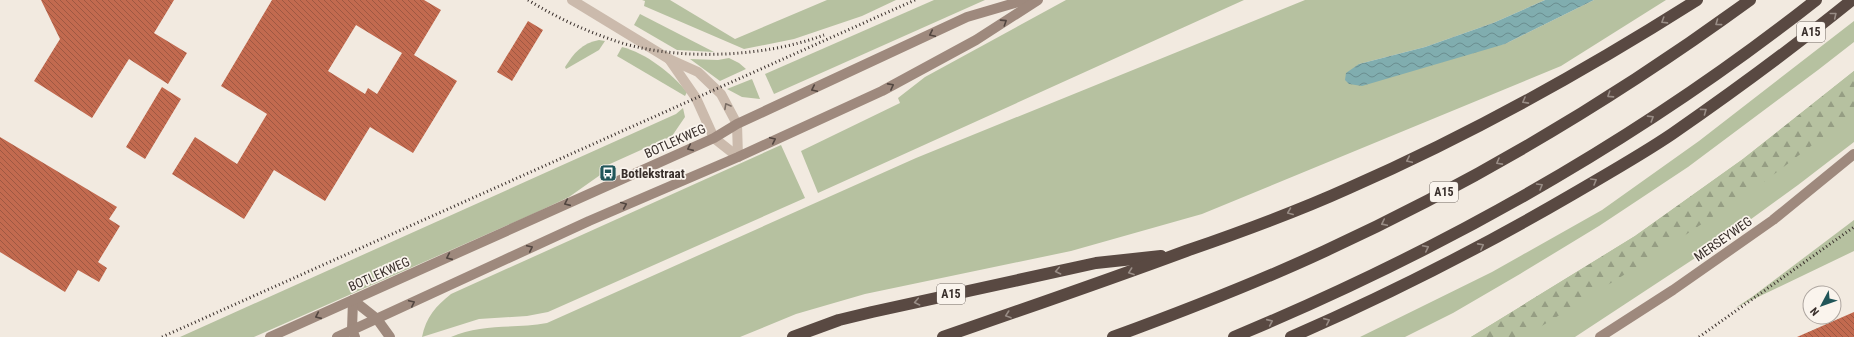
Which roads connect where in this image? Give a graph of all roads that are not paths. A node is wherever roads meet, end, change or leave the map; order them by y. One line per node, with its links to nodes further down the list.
1 (572, 0): 8 (street)
2 (1025, 0): 9 (main road, BOTLEKWEG, one-way to 9)
3 (1038, 0): 12 (main road, one-way to 3)
4 (1696, 0): 13 (highway, A15, one-way to 13)
5 (1750, 0): 22 (highway, A15, one-way to 22)
6 (1816, 0): 23 (highway, A15, one-way to 6)
7 (1852, 0): 24 (highway, A15, one-way to 7)
8 (669, 59): 9 (street, one-way to 8); 10 (street)
9 (737, 124): 10 (main road, BOTLEKWEG); 12 (street)
10 (714, 138): 12 (street); 14 (main road, BOTLEKWEG, one-way to 14)
11 (1854, 154): 25 (main road, MERSEYWEG)
12 (738, 157): 15 (main road, one-way to 12)
13 (1181, 254): 20 (highway, A15, one-way to 20); 21 (highway, A15, one-way to 21)
14 (353, 300): 15 (main road); 16 (main road); 17 (main road, BOTLEKWEG, one-way to 17)
15 (377, 319): 16 (main road); 19 (main road)
16 (353, 334): 18 (main road)
17 (270, 337)
18 (337, 337)
19 (390, 337)
20 (793, 337)
21 (943, 337)
22 (1113, 337)
23 (1234, 337)
24 (1291, 337)
25 (1600, 337)

